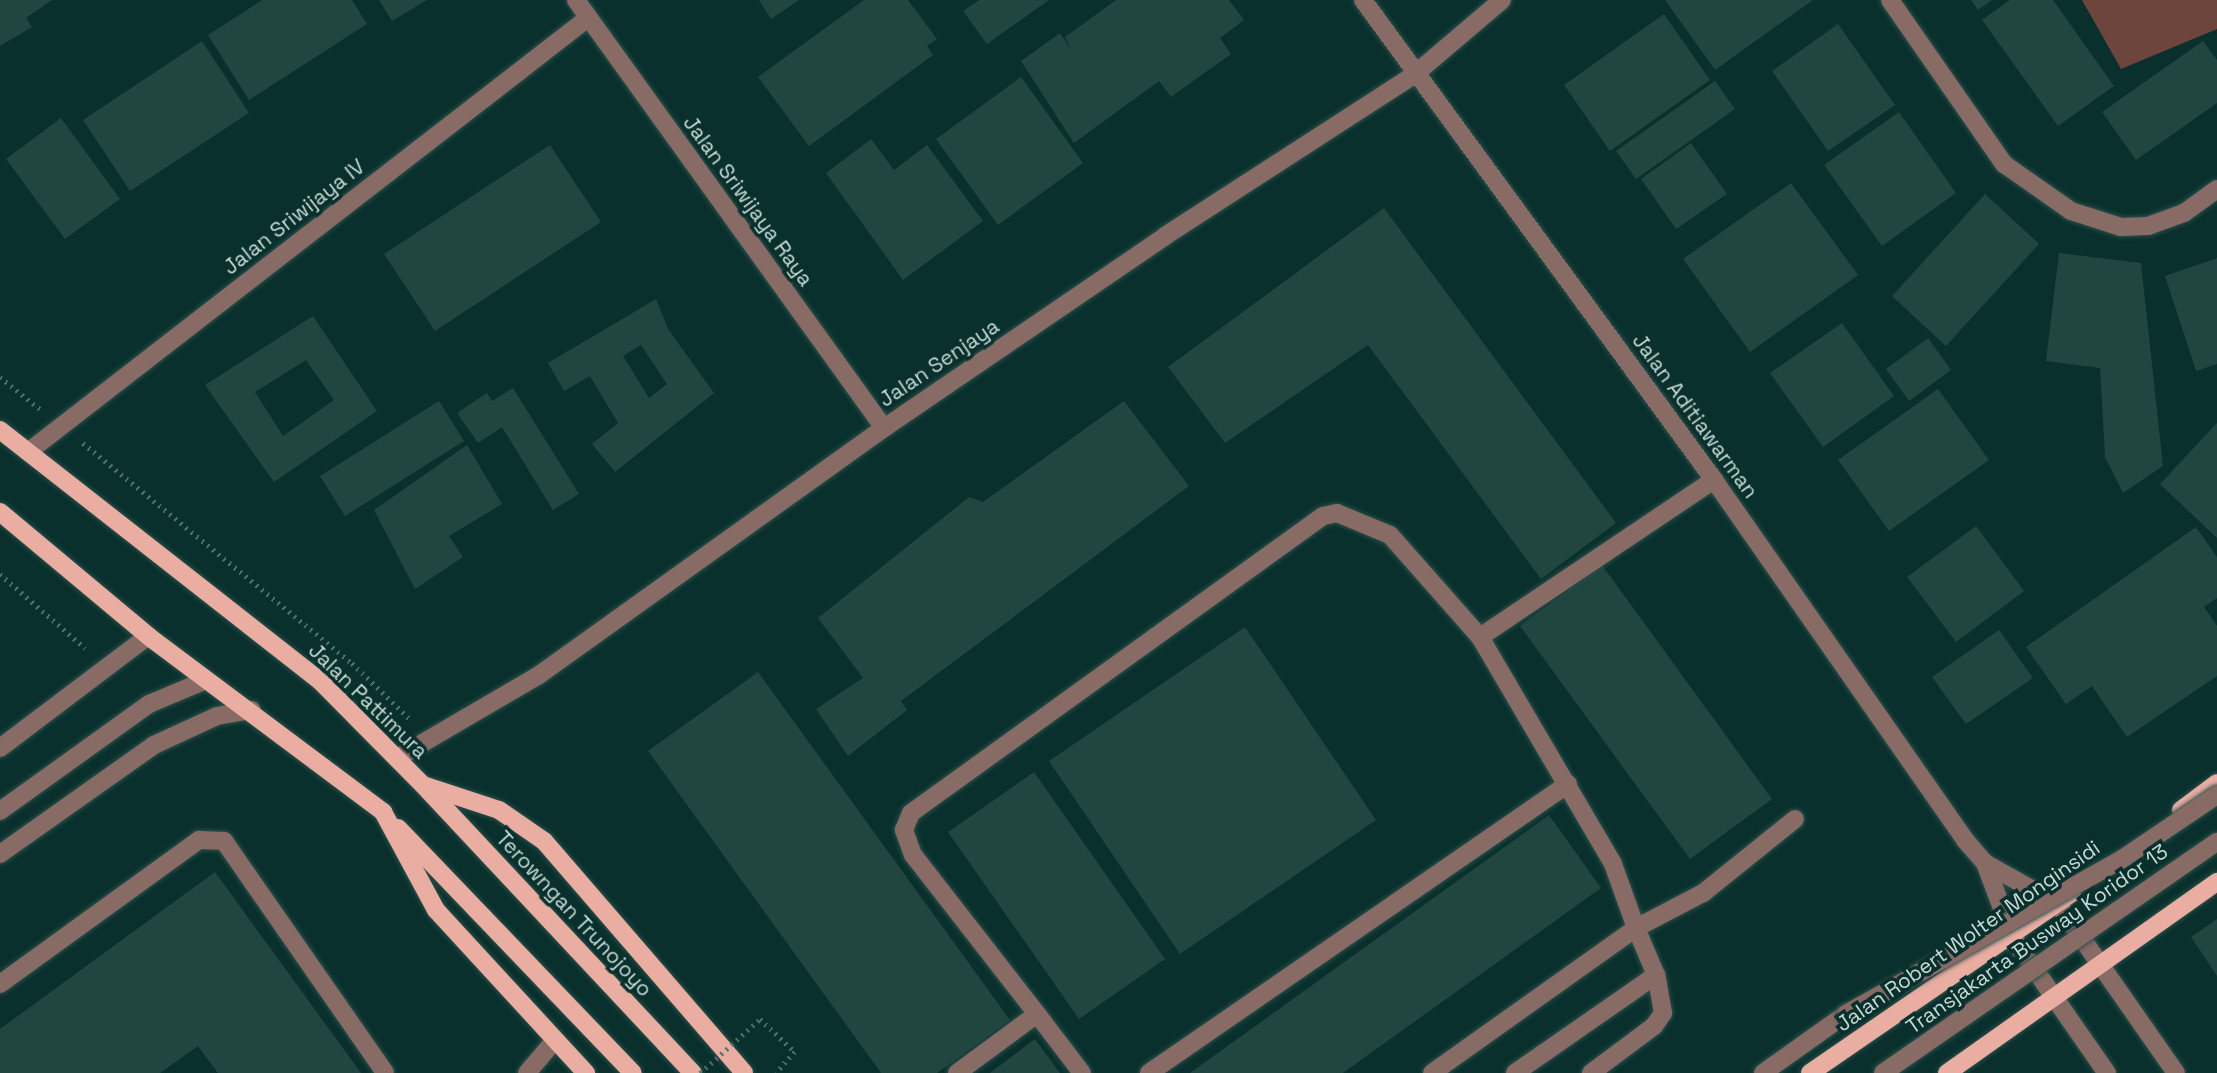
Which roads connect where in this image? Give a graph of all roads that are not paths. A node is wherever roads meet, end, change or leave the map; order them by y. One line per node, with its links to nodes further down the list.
1 (576, 0): 5 (street, Jalan Sriwijaya Raya)
2 (1363, 0): 6 (street, Jalan Aditiawarman)
3 (1502, 0): 6 (street, Jalan Senjaya)
4 (1890, 0): 7 (street)
5 (588, 18): 8 (street, Jalan Sriwijaya Raya); 10 (street, Jalan Sriwijaya IV)
6 (1415, 74): 8 (street, Jalan Senjaya); 11 (street, Jalan Aditiawarman)
7 (2217, 189)
8 (884, 428): 18 (street, Jalan Senjaya)
9 (0, 430): 10 (main road, Jalan Pattimura)
10 (28, 452): 18 (main road, Jalan Pattimura)
11 (1714, 480): 14 (street); 28 (street, Jalan Aditiawarman)
12 (0, 512): 13 (main road)
13 (148, 636): 15 (main road); 17 (street)
14 (1480, 637): 20 (street); 37 (street)
15 (206, 680): 16 (main road); 23 (street)
16 (251, 710): 24 (main road); 27 (street)
17 (0, 748)
18 (397, 758): 21 (main road, Jalan Pattimura)
19 (2217, 783): 30 (main road, Jalan Robert Wolter Monginsidi)
20 (1568, 784): 31 (street); 47 (street)
21 (423, 785): 43 (main road, Terowngan Trunojoyo); 44 (main road, Jalan Pattimura)
22 (2217, 795): 51 (street, bridge)
23 (0, 811)
24 (383, 813): 38 (main road); 42 (main road)
25 (1795, 819): 31 (street)
26 (2217, 842): 53 (street, Transjakarta Busway Koridor 13, bridge)
27 (0, 854)
28 (1985, 863): 30 (street, Jalan Aditiawarman); 32 (street, Jalan Aditiawarman)
29 (2217, 881): 33 (main road)
30 (2058, 904): 32 (main road, Jalan Robert Wolter Monginsidi); 33 (street, Jalan Aditiawarman)
31 (1636, 928): 34 (street); 48 (street)
32 (2013, 938): 36 (street, Jalan Aditiawarman); 52 (main road, Jalan Robert Wolter Monginsidi)
33 (2097, 965): 36 (main road); 56 (street, Jalan Aditiawarman)
34 (1656, 975): 49 (street); 50 (street)
35 (0, 984): 39 (street)
36 (2052, 997): 54 (main road); 55 (street, Jalan Aditiawarman)
37 (1037, 1014): 45 (street); 46 (street)
38 (555, 1040): 40 (street); 41 (main road)
39 (385, 1073)
40 (527, 1073)
41 (586, 1073)
42 (633, 1073)
43 (693, 1073)
44 (744, 1073)
45 (957, 1073)
46 (1082, 1073)
47 (1149, 1073)
48 (1432, 1073)
49 (1515, 1073)
50 (1591, 1073)
51 (1763, 1073)
52 (1810, 1073)
53 (1883, 1073)
54 (1947, 1073)
55 (2108, 1073)
56 (2176, 1073)

